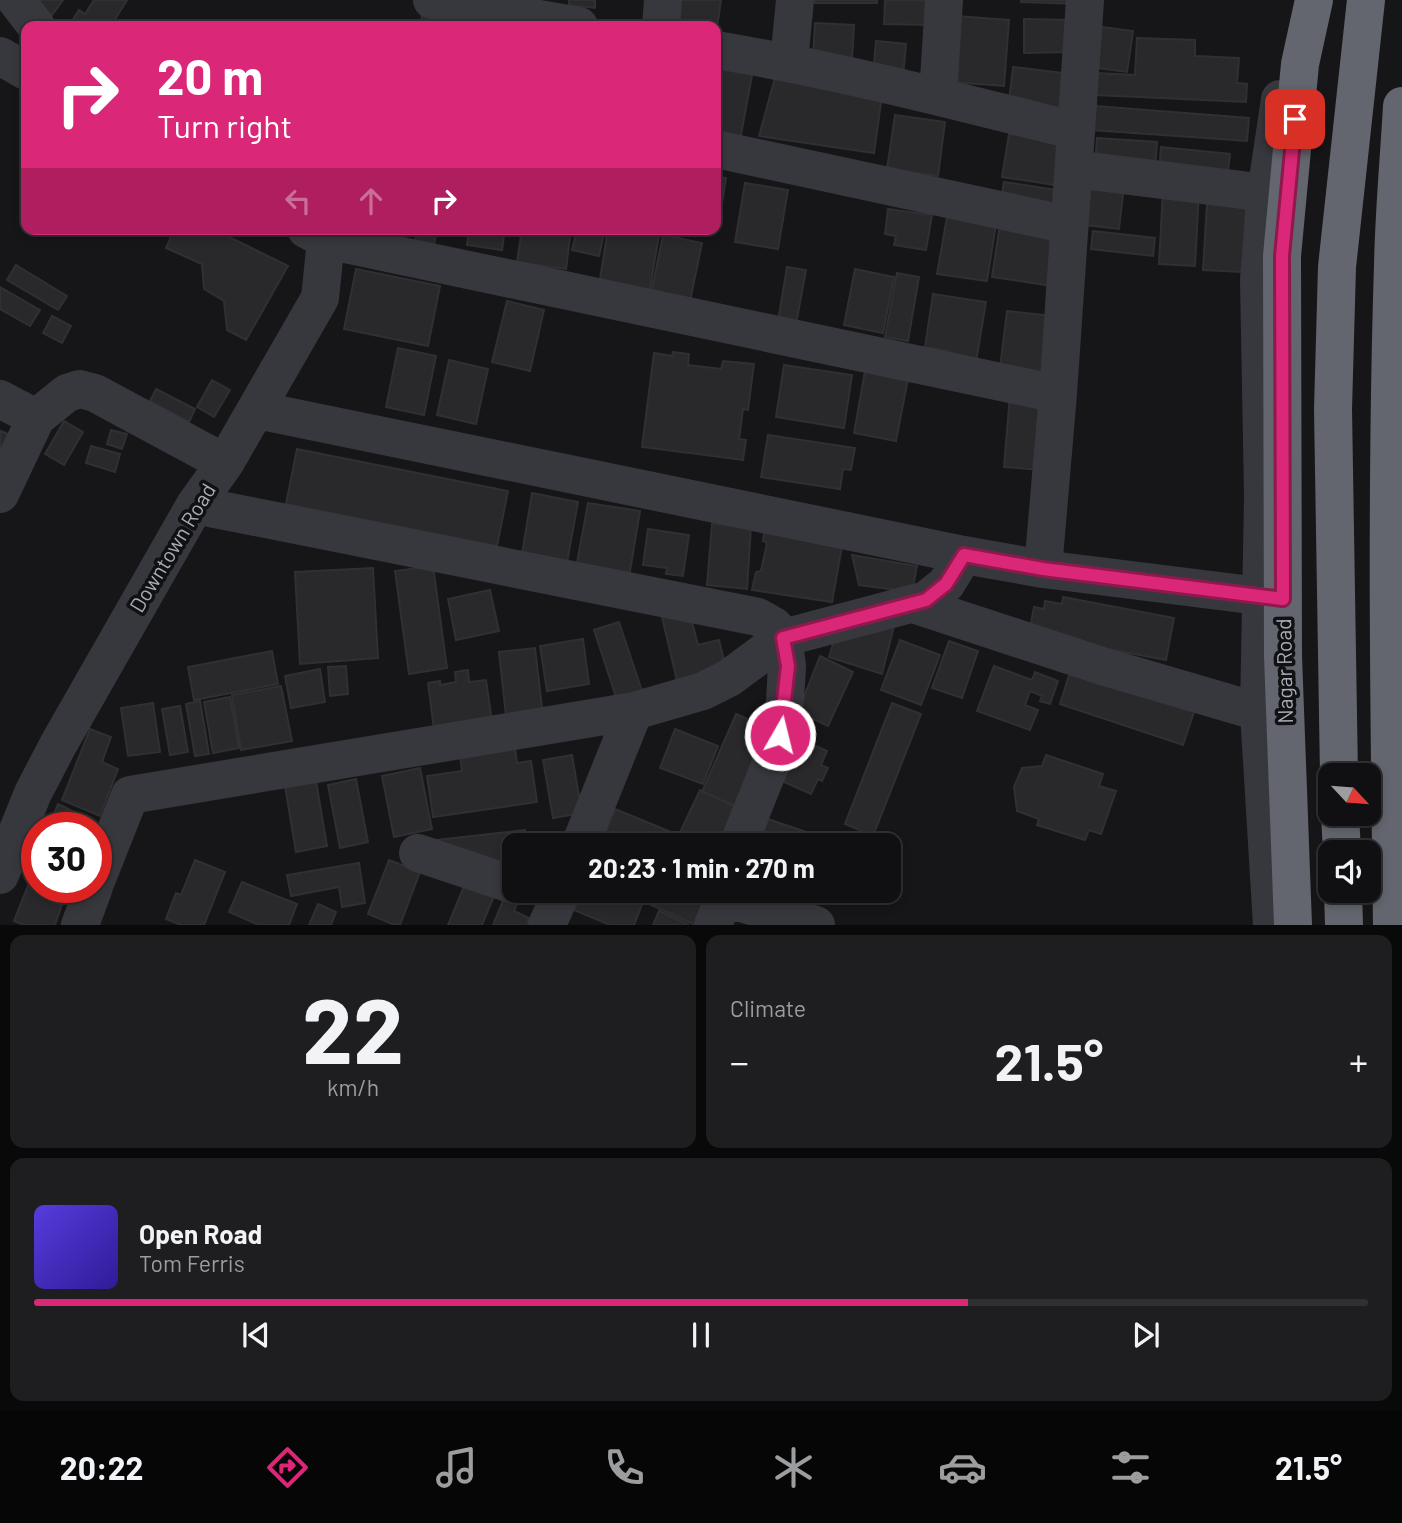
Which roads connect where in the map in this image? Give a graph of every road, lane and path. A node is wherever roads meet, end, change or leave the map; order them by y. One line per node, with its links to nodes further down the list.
1 (16, 0): 11 (street)
2 (432, 0): 10 (street)
3 (663, 0): 13 (street)
4 (795, 0): 16 (street)
5 (944, 0): 18 (street)
6 (1085, 0): 20 (street)
7 (1299, 0): 23 (street)
8 (1314, 0): 37 (highway, Nagar Road)
9 (1366, 0): 43 (highway)
10 (521, 8): 12 (street)
11 (32, 21)
12 (563, 21)
13 (661, 21)
14 (721, 51): 16 (street)
15 (0, 56): 17 (street)
16 (789, 62): 18 (street)
17 (21, 68)
18 (938, 96): 20 (street)
19 (1402, 106): 24 (highway)
20 (1076, 131): 22 (street)
21 (721, 150): 25 (street)
22 (1074, 169): 23 (street); 25 (street)
23 (1266, 194): 37 (street)
24 (1399, 212): 27 (highway)
25 (1069, 225): 28 (street)
26 (316, 235): 28 (street); 30 (street, Downtown Road)
27 (1396, 391): 42 (highway)
28 (1058, 394): 36 (street)
29 (0, 399): 31 (street)
30 (257, 410): 32 (street, Downtown Road); 35 (street)
31 (36, 418): 32 (street); 33 (street)
32 (225, 463): 34 (street, Downtown Road)
33 (0, 494)
34 (195, 505): 39 (street); 48 (street, Downtown Road)
35 (964, 555): 36 (street); 38 (street)
36 (1043, 569): 37 (street)
37 (1272, 598): 41 (street); 54 (highway, Nagar Road)
38 (913, 604): 39 (street); 41 (street)
39 (783, 638): 40 (street); 45 (street)
40 (634, 711): 44 (street); 46 (street)
41 (1259, 712): 53 (street)
42 (1396, 721): 56 (highway)
43 (1339, 763)
44 (585, 833)
45 (743, 833)
46 (112, 841)
47 (418, 853): 49 (street)
48 (0, 875)
49 (502, 881)
50 (1343, 903): 55 (highway)
51 (713, 925): 52 (street)
52 (816, 925)
53 (1272, 925)
54 (1293, 925)
55 (1344, 925)
56 (1392, 925)

